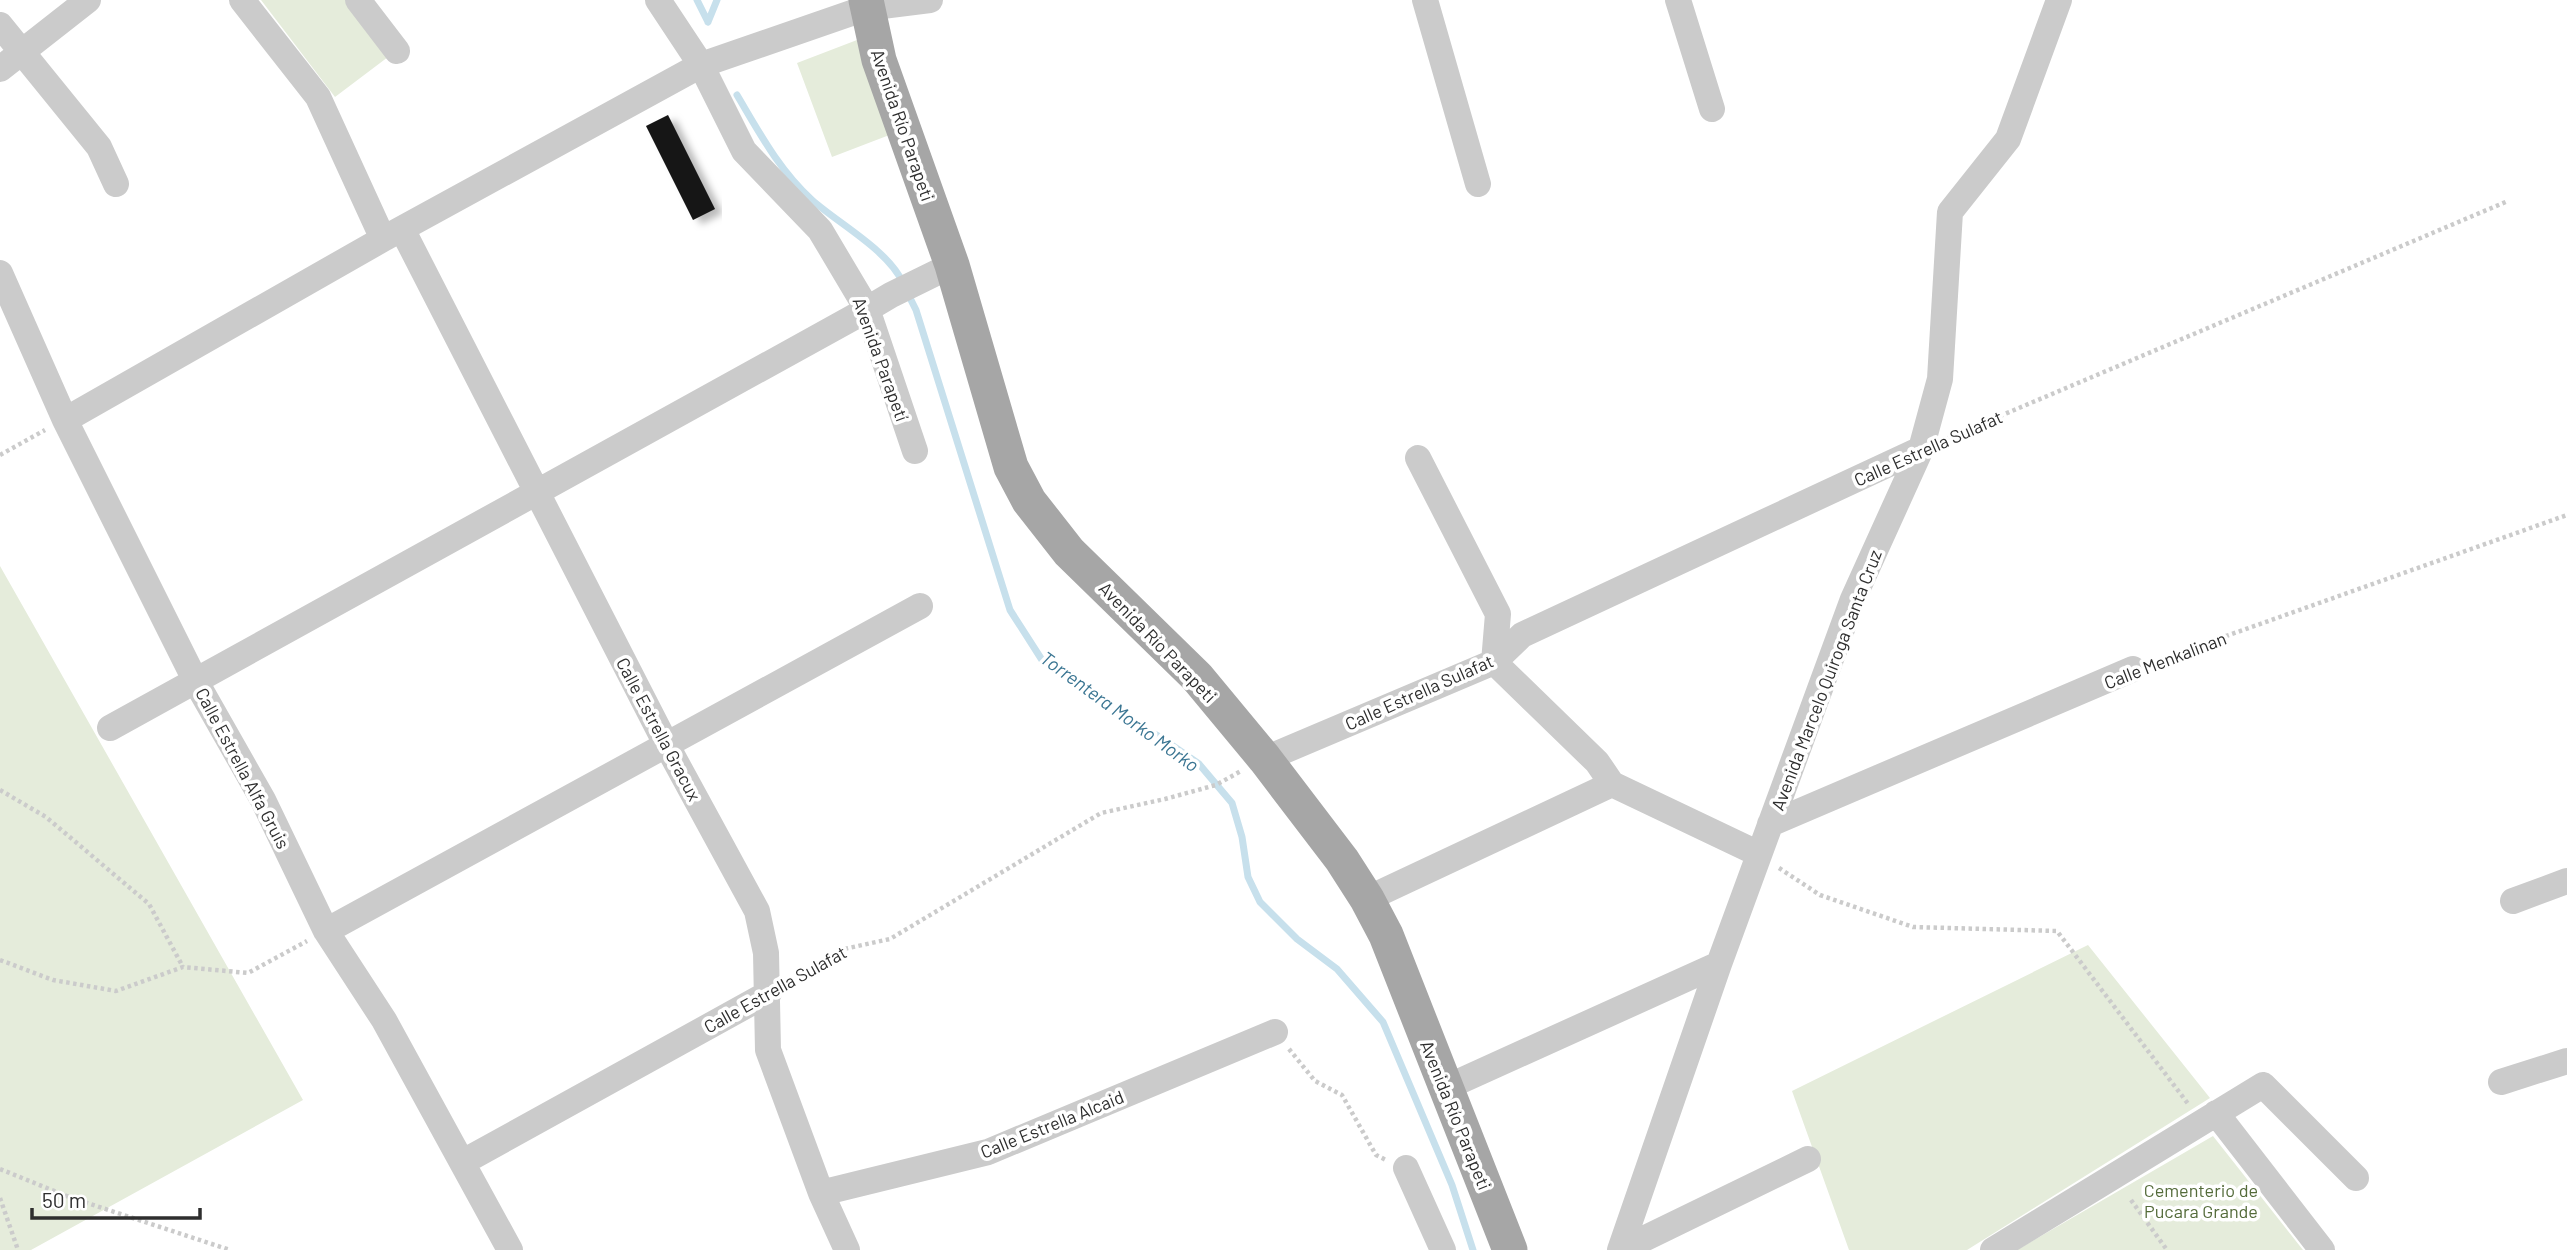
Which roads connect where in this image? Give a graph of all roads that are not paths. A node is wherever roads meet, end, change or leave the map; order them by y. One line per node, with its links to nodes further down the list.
1 (88, 0): 11 (street)
2 (242, 0): 18 (street, Calle Estrella Gracux)
3 (358, 0): 12 (street)
4 (658, 0): 13 (street, Avenida Parapetí)
5 (930, 0): 9 (street)
6 (1425, 0): 17 (street)
7 (1678, 0): 15 (street)
8 (2059, 0): 23 (street, Avenida Marcelo Quiroga Santa Cruz)
9 (866, 4): 13 (street); 19 (main road, Avenida Río Parapeti)
10 (0, 24): 11 (street)
11 (23, 51): 14 (street); 16 (street)
12 (397, 51)
13 (701, 65): 18 (street); 21 (street, Avenida Parapetí)
14 (0, 69)
15 (1712, 109)
16 (116, 184)
17 (1478, 184)
18 (392, 234): 22 (street); 26 (street, Calle Estrella Gracux)
19 (937, 271): 21 (street); 33 (main road, Avenida Río Parapeti)
20 (0, 273): 22 (street, Calle Estrella Alfa Gruis)
21 (867, 309): 24 (street, Avenida Parapetí); 26 (street)
22 (65, 419): 30 (street, Calle Estrella Alfa Gruis)
23 (1921, 449): 28 (street, Calle Estrella Sulafat); 35 (street, Avenida Marcelo Quiroga Santa Cruz)
24 (915, 451)
25 (1418, 458): 28 (street)
26 (536, 494): 30 (street); 32 (street, Calle Estrella Gracux)
27 (920, 606): 32 (street)
28 (1494, 662): 33 (street, Calle Estrella Sulafat); 34 (street)
29 (2133, 669): 35 (street, Calle Menkalinan)
30 (196, 682): 31 (street); 40 (street, Calle Estrella Alfa Gruis)
31 (110, 729)
32 (666, 744): 40 (street); 42 (street, Calle Estrella Gracux)
33 (1265, 758): 38 (main road, Avenida Río Parapeti)
34 (1612, 784): 36 (street); 38 (street)
35 (1770, 824): 36 (street, Avenida Marcelo Quiroga Santa Cruz)
36 (1759, 854): 41 (street, Avenida Marcelo Quiroga Santa Cruz)
37 (2567, 881): 39 (street)
38 (1367, 899): 46 (main road, Avenida Río Parapeti)
39 (2513, 901)
40 (326, 931): 49 (street, Calle Estrella Alfa Gruis)
41 (1718, 964): 46 (street); 57 (street, Avenida Marcelo Quiroga Santa Cruz)
42 (769, 993): 49 (street, Calle Estrella Sulafat); 52 (street, Calle Estrella Gracux)
43 (1275, 1032): 52 (street, Calle Estrella Alcaid)
44 (2567, 1061): 45 (street)
45 (2501, 1082)
46 (1445, 1088): 56 (main road, Avenida Río Parapeti)
47 (2209, 1118): 51 (street); 58 (street); 59 (street)
48 (1808, 1160): 57 (street)
49 (463, 1162): 54 (street, Calle Estrella Alfa Gruis)
50 (1406, 1168): 53 (street)
51 (2356, 1178)
52 (821, 1193): 55 (street, Calle Estrella Gracux)
53 (1438, 1248)
54 (510, 1250)
55 (847, 1250)
56 (1510, 1250)
57 (1621, 1250)
58 (1993, 1250)
59 (2322, 1250)

